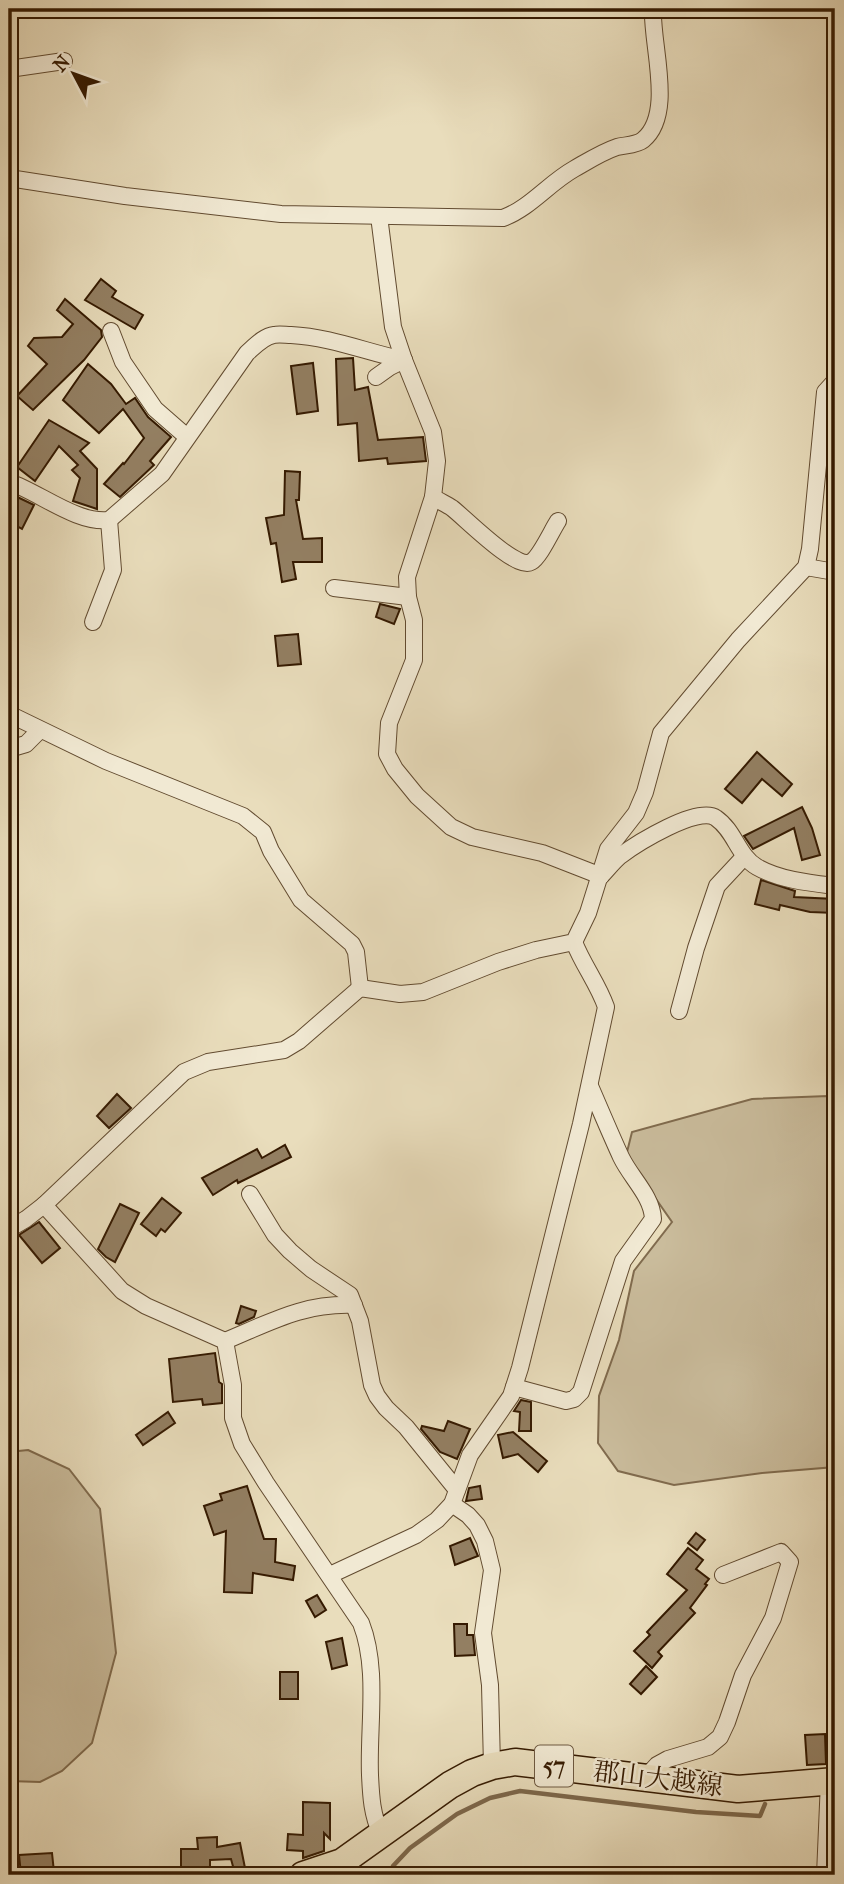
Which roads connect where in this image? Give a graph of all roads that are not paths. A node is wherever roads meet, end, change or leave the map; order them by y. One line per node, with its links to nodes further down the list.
1 (653, 9): 5 (street)
2 (64, 61): 3 (street)
3 (9, 69)
4 (9, 178): 5 (street)
5 (379, 216): 7 (street)
6 (111, 331): 10 (street)
7 (404, 360): 8 (street); 10 (street); 12 (street)
8 (376, 377)
9 (835, 381): 15 (street)
10 (187, 437): 13 (street)
11 (9, 482): 13 (street)
12 (433, 497): 14 (street); 18 (street)
13 (109, 520): 19 (street)
14 (558, 521)
15 (806, 567): 16 (street); 24 (street)
16 (835, 572)
17 (334, 588): 18 (street)
18 (408, 597): 24 (street)
19 (93, 622)
20 (9, 713): 21 (street)
21 (40, 730): 22 (street); 27 (street)
22 (9, 750)
23 (744, 857): 24 (street); 25 (street); 28 (street)
24 (601, 876): 26 (street)
25 (835, 886)
26 (574, 942): 27 (street); 29 (street)
27 (360, 988): 31 (street)
28 (679, 1012)
29 (590, 1086): 35 (street); 35 (street)
30 (250, 1194): 33 (street)
31 (44, 1205): 32 (street); 34 (street)
32 (9, 1229)
33 (354, 1305): 34 (street); 36 (street)
34 (225, 1341): 37 (street)
35 (514, 1387): 36 (street)
36 (454, 1497): 37 (street); 39 (street)
37 (330, 1575): 42 (street)
38 (723, 1576): 40 (street)
39 (492, 1766): 40 (main road, 郡山大越線 / 57); 42 (main road, 郡山大越線 / 57)
40 (646, 1777): 41 (main road, 郡山大越線 / 57)
41 (832, 1781): 44 (street)
42 (381, 1834): 43 (main road, 郡山大越線 / 57)
43 (303, 1875)
44 (825, 1875)

